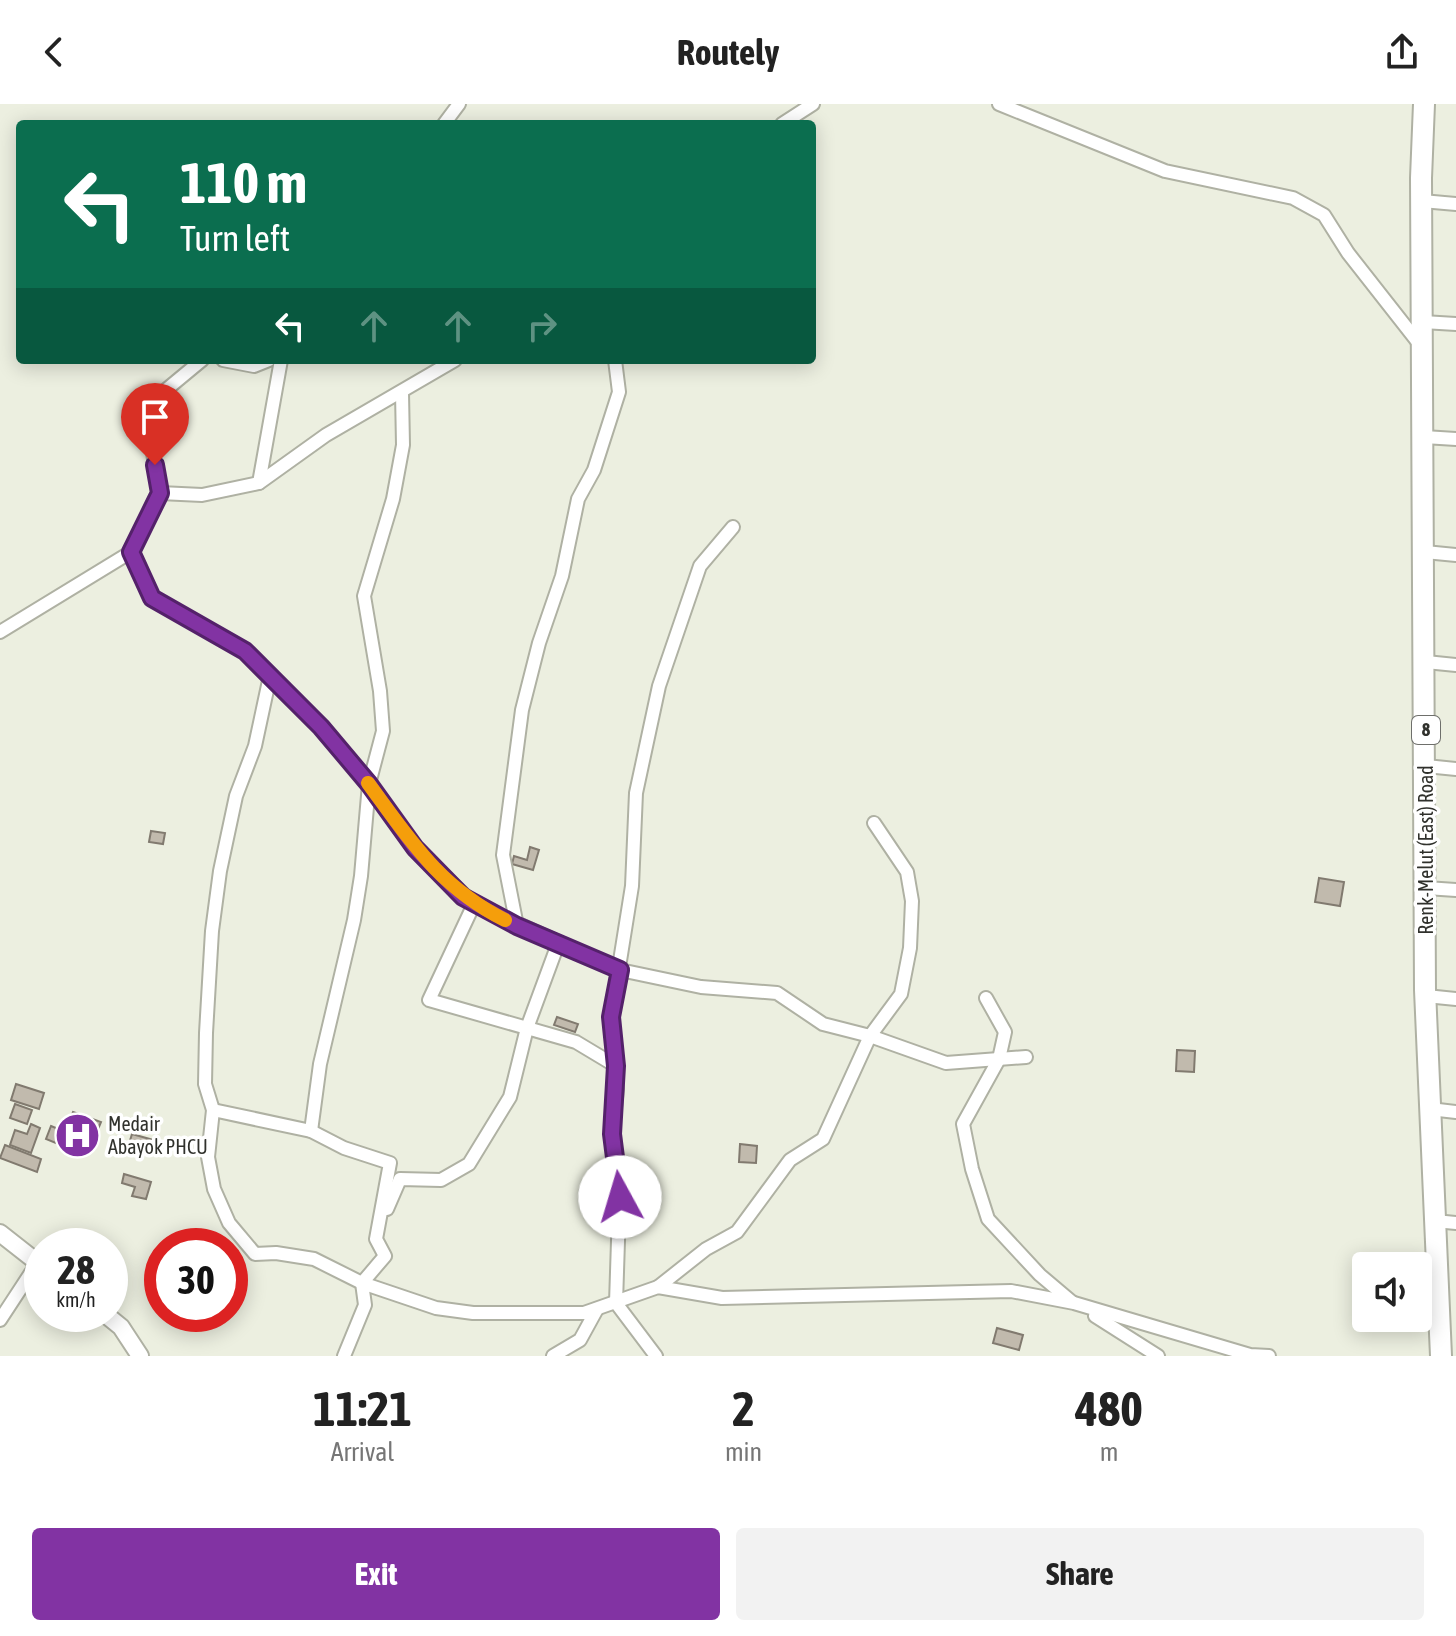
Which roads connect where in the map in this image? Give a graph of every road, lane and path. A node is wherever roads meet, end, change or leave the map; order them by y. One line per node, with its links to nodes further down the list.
1 (813, 104): 4 (street)
2 (999, 104): 9 (street)
3 (1424, 104): 5 (main road, Renk-Melut (East) Road / 8)
4 (788, 120)
5 (1422, 201): 6 (street); 7 (main road, Renk-Melut (East) Road / 8)
6 (1456, 204)
7 (1423, 322): 8 (street); 9 (main road, Renk-Melut (East) Road / 8)
8 (1456, 324)
9 (1423, 348): 15 (main road, Renk-Melut (East) Road / 8)
10 (197, 364): 18 (street)
11 (280, 364): 17 (street)
12 (449, 364): 14 (street)
13 (616, 364): 34 (street)
14 (402, 393): 17 (street); 29 (street)
15 (1424, 437): 16 (street); 21 (main road, Renk-Melut (East) Road / 8)
16 (1456, 439)
17 (259, 483): 18 (street)
18 (160, 493): 20 (street)
19 (733, 527): 36 (street)
20 (131, 552): 23 (street); 26 (street)
21 (1425, 552): 22 (street); 24 (main road, Renk-Melut (East) Road / 8)
22 (1456, 555)
23 (0, 632)
24 (1426, 662): 25 (street); 27 (main road, Renk-Melut (East) Road / 8)
25 (1456, 665)
26 (270, 676): 29 (street); 46 (street)
27 (1426, 766): 28 (street); 31 (main road, Renk-Melut (East) Road / 8)
28 (1456, 769)
29 (369, 784): 33 (street); 48 (street)
30 (874, 823): 41 (street)
31 (1426, 888): 32 (street); 37 (main road, Renk-Melut (East) Road / 8)
32 (1456, 890)
33 (474, 904): 34 (street); 40 (street)
34 (517, 926): 35 (street)
35 (558, 944): 36 (street); 40 (street)
36 (620, 970): 41 (street); 44 (street)
37 (1426, 996): 39 (street); 45 (main road, Renk-Melut (East) Road / 8)
38 (986, 998): 43 (street)
39 (1456, 999)
40 (527, 1028): 44 (street); 51 (street)
41 (870, 1036): 43 (street); 55 (street)
42 (1026, 1057): 43 (street)
43 (999, 1059): 57 (street)
44 (616, 1066): 56 (street)
45 (1430, 1109): 47 (street); 49 (main road, Renk-Melut (East) Road / 8)
46 (213, 1110): 48 (street); 53 (street)
47 (1456, 1112)
48 (311, 1131): 51 (street)
49 (1446, 1222): 61 (main road, Renk-Melut (East) Road / 8)
50 (0, 1233): 52 (street)
51 (376, 1239): 53 (street)
52 (24, 1252)
53 (362, 1283): 58 (street); 63 (street)
54 (24, 1286): 59 (street)
55 (658, 1287): 56 (street); 57 (street)
56 (616, 1303): 58 (street); 65 (street)
57 (1074, 1303): 66 (street); 67 (street)
58 (597, 1309): 64 (street)
59 (0, 1320)
60 (124, 1332): 62 (street)
61 (1448, 1335): 68 (main road, Renk-Melut (East) Road / 8)
62 (134, 1353)
63 (344, 1356)
64 (553, 1356)
65 (656, 1356)
66 (1158, 1356)
67 (1269, 1356)
68 (1441, 1356)

